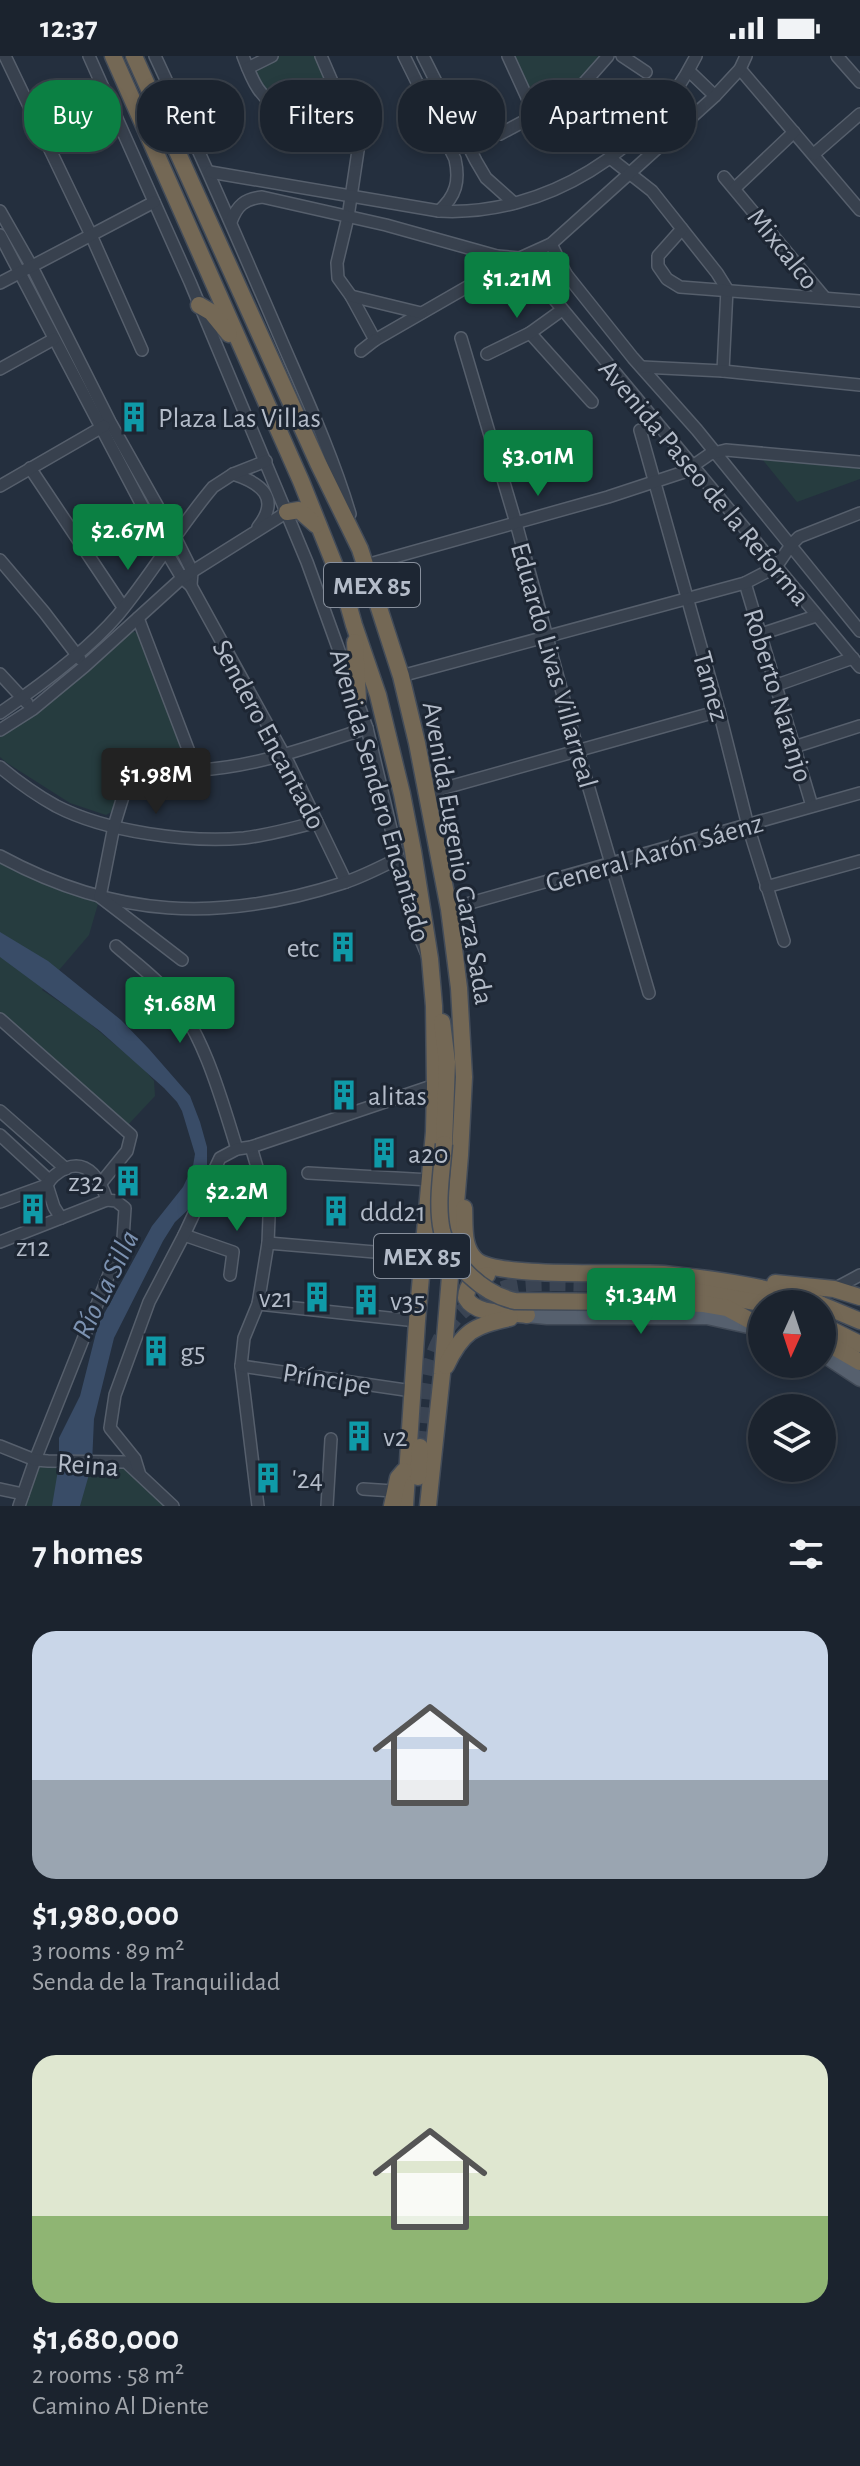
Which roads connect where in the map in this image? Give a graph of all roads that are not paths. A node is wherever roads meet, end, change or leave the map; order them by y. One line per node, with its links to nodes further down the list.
1 (5, 56): 45 (street)
2 (89, 56): 36 (street, Avenida Sendero Encantado)
3 (134, 56): 91 (highway, Avenida Eugenio Garza Sada / MEX 85)
4 (155, 56): 31 (street, Avenida Eugenio Garza Sada)
5 (272, 56): 16 (street)
6 (321, 56): 20 (street)
7 (404, 56): 40 (street)
8 (423, 56): 37 (street)
9 (508, 56): 23 (street)
10 (608, 56): 21 (street)
11 (622, 56): 19 (street)
12 (696, 56): 18 (street)
13 (746, 56): 17 (street)
14 (837, 56): 22 (street)
15 (115, 61): 67 (highway, Avenida Eugenio Garza Sada / MEX 85)
16 (246, 62): 24 (street)
17 (740, 69): 25 (street); 27 (street)
18 (689, 71): 25 (street); 30 (street)
19 (646, 72)
20 (331, 80)
21 (587, 80)
22 (860, 82)
23 (521, 84)
24 (260, 92)
25 (715, 96): 32 (street)
26 (860, 114): 29 (street)
27 (794, 132): 29 (street); 34 (street, Mixcalco)
28 (358, 152): 35 (street)
29 (814, 154): 38 (street)
30 (610, 158): 32 (street); 37 (street)
31 (210, 172): 35 (street); 42 (street, Avenida Eugenio Garza Sada)
32 (630, 173): 43 (street); 46 (street)
33 (724, 177): 34 (street)
34 (735, 188): 55 (street, Mixcalco)
35 (352, 197): 40 (street); 41 (street)
36 (154, 202): 45 (street); 57 (street, Avenida Sendero Encantado)
37 (514, 203): 40 (street)
38 (860, 210)
39 (0, 211): 49 (street, Sendero Encantado)
40 (439, 211)
41 (348, 217): 42 (street); 47 (street); 54 (street)
42 (231, 222): 91 (street, Avenida Eugenio Garza Sada)
43 (682, 229): 53 (street); 53 (street)
44 (0, 235): 49 (street, Sendero Encantado)
45 (91, 235): 49 (street); 64 (street)
46 (551, 244): 48 (street); 51 (street, Avenida Paseo de la Reforma)
47 (497, 256): 48 (street); 59 (street)
48 (520, 258): 50 (street, Avenida Paseo de la Reforma)
49 (26, 270): 52 (street); 62 (street, Sendero Encantado); 73 (street, Sendero Encantado)
50 (534, 274): 51 (street); 58 (street, Avenida Paseo de la Reforma)
51 (566, 274): 68 (street, Avenida Paseo de la Reforma)
52 (0, 283)
53 (727, 289): 55 (street); 70 (street)
54 (351, 296): 59 (street); 63 (street)
55 (825, 298): 56 (street)
56 (860, 301)
57 (199, 305): 67 (highway); 76 (street, Avenida Sendero Encantado)
58 (562, 310): 60 (street); 78 (street, Avenida Paseo de la Reforma)
59 (421, 313): 63 (street)
60 (530, 333): 66 (street); 72 (street)
61 (461, 338): 85 (street, Eduardo Livas Villarreal)
62 (54, 339): 69 (street); 73 (street, Sendero Encantado)
63 (375, 340): 65 (street)
64 (142, 350)
65 (361, 351)
66 (487, 354)
67 (247, 362): 86 (highway, Avenida Eugenio Garza Sada / MEX 85)
68 (642, 367): 70 (street); 75 (street, Avenida Paseo de la Reforma)
69 (0, 369)
70 (723, 371): 71 (street)
71 (860, 385)
72 (592, 402)
73 (105, 425): 79 (street); 88 (street, Sendero Encantado); 90 (street, Sendero Encantado)
74 (640, 430): 81 (street, Tamez)
75 (714, 453): 77 (street); 78 (street); 89 (street, Avenida Paseo de la Reforma)
76 (266, 461): 80 (street); 83 (street, Avenida Sendero Encantado)
77 (860, 462)
78 (693, 466): 81 (street); 93 (street, Avenida Paseo de la Reforma)
79 (30, 468): 82 (street); 97 (street)
80 (233, 474): 87 (street); 88 (street)
81 (654, 482): 85 (street); 96 (street, Tamez)
82 (0, 486)
83 (287, 512): 86 (highway); 87 (street); 112 (street, Avenida Sendero Encantado)
84 (860, 513): 89 (street)
85 (516, 523): 91 (street); 104 (street, Eduardo Livas Villarreal)
86 (320, 530): 101 (highway, Avenida Eugenio Garza Sada / MEX 85)
87 (252, 534): 94 (street)
88 (176, 539): 90 (street); 94 (street, Sendero Encantado)
89 (791, 545): 93 (street); 99 (street, Avenida Paseo de la Reforma)
90 (166, 551): 94 (street, Sendero Encantado); 97 (street)
91 (363, 557): 109 (highway, Avenida Eugenio Garza Sada / MEX 85)
92 (0, 560): 105 (street)
93 (776, 567): 95 (street); 98 (street, Avenida Paseo de la Reforma)
94 (188, 579): 100 (street); 121 (street, Sendero Encantado)
95 (745, 583): 96 (street); 103 (street, Roberto Naranjo)
96 (687, 598): 104 (street); 114 (street, Tamez)
97 (123, 607): 105 (street)
98 (816, 616): 103 (street); 106 (street, Avenida Paseo de la Reforma)
99 (855, 617): 102 (street, Avenida Paseo de la Reforma)
100 (138, 618): 107 (street); 123 (street)
101 (354, 625): 112 (highway); 140 (highway, Avenida Eugenio Garza Sada / MEX 85)
102 (860, 631)
103 (761, 634): 110 (street, Roberto Naranjo)
104 (545, 636): 109 (street); 120 (street, Eduardo Livas Villarreal)
105 (76, 654): 107 (street); 111 (street)
106 (856, 663): 110 (street)
107 (85, 666): 113 (street)
108 (0, 674): 111 (street)
109 (401, 676): 124 (highway, Avenida Eugenio Garza Sada / MEX 85)
110 (777, 685): 119 (street, Roberto Naranjo)
111 (23, 697): 113 (street); 115 (street)
112 (358, 699): 117 (street, Avenida Sendero Encantado)
113 (33, 709): 118 (street)
114 (719, 711): 120 (street); 129 (street, Tamez)
115 (0, 713)
116 (860, 726): 119 (street)
117 (367, 728): 121 (street); 131 (street, Avenida Sendero Encantado)
118 (0, 730)
119 (794, 747): 126 (street, Roberto Naranjo)
120 (578, 751): 124 (street); 133 (street, Eduardo Livas Villarreal)
121 (282, 755): 123 (street); 127 (street, Sendero Encantado)
122 (0, 767): 128 (street)
123 (196, 770): 128 (street)
124 (427, 793): 137 (highway, Avenida Eugenio Garza Sada / MEX 85)
125 (860, 793): 126 (street, General Aarón Sáenz)
126 (812, 806): 129 (street, General Aarón Sáenz)
127 (317, 822): 128 (street); 134 (street, Sendero Encantado)
128 (114, 826): 136 (street)
129 (748, 826): 133 (street, General Aarón Sáenz); 135 (street, Tamez)
130 (0, 856): 136 (street)
131 (399, 858): 134 (street); 140 (street, Avenida Sendero Encantado)
132 (860, 861): 135 (street)
133 (613, 864): 137 (street, General Aarón Sáenz); 142 (street, Eduardo Livas Villarreal)
134 (346, 882): 136 (street)
135 (766, 887): 138 (street, Tamez)
136 (100, 897): 141 (street)
137 (449, 909): 150 (highway, Avenida Eugenio Garza Sada / MEX 85)
138 (784, 941)
139 (116, 946): 149 (street)
140 (430, 959): 143 (highway, Avenida Eugenio Garza Sada / MEX 85)
141 (182, 960)
142 (649, 993)
143 (434, 1006): 145 (highway, Avenida Eugenio Garza Sada / MEX 85); 175 (highway, bridge)
144 (0, 1019): 155 (street)
145 (435, 1085): 148 (street); 153 (highway, Avenida Eugenio Garza Sada / MEX 85)
146 (0, 1111): 151 (street)
147 (0, 1135): 154 (street)
148 (251, 1147): 149 (street); 161 (street)
149 (237, 1149): 159 (street)
150 (460, 1155): 163 (highway); 189 (highway, Avenida Eugenio Garza Sada / MEX 85)
151 (66, 1169): 154 (street); 155 (street)
152 (308, 1173): 153 (street)
153 (430, 1180): 162 (highway, Avenida Eugenio Garza Sada / MEX 85)
154 (48, 1182): 157 (street); 158 (street)
155 (101, 1183): 156 (street)
156 (107, 1200): 158 (street); 195 (street)
157 (0, 1202)
158 (61, 1218): 160 (street)
159 (184, 1235): 164 (street); 197 (street)
160 (0, 1242)
161 (268, 1243): 162 (street); 174 (street)
162 (422, 1256): 180 (highway, Avenida Eugenio Garza Sada / MEX 85)
163 (548, 1272): 166 (highway); 178 (highway)
164 (230, 1275)
165 (860, 1275): 170 (street)
166 (694, 1278): 167 (highway); 170 (highway)
167 (719, 1282): 169 (highway); 171 (highway)
168 (608, 1284): 169 (highway)
169 (667, 1286): 173 (highway)
170 (834, 1289): 172 (highway)
171 (767, 1290)
172 (860, 1297)
173 (748, 1300)
174 (258, 1304): 180 (street); 188 (street)
175 (727, 1308): 177 (highway); 179 (highway)
176 (836, 1311): 181 (highway)
177 (748, 1313)
178 (527, 1315): 182 (main road); 189 (highway)
179 (748, 1320)
180 (417, 1321): 191 (highway, Avenida Eugenio Garza Sada / MEX 85)
181 (860, 1321)
182 (748, 1325)
183 (836, 1332): 184 (highway)
184 (860, 1344)
185 (836, 1348): 186 (highway)
186 (860, 1362)
187 (836, 1363): 190 (main road)
188 (241, 1366): 191 (street, Príncipe); 203 (street)
189 (442, 1374): 207 (highway, Avenida Eugenio Garza Sada / MEX 85)
190 (860, 1379)
191 (412, 1391): 196 (highway, Avenida Eugenio Garza Sada / MEX 85)
192 (331, 1439): 204 (street)
193 (0, 1446): 195 (street)
194 (420, 1447): 206 (highway)
195 (41, 1460): 197 (street, Reina); 201 (street)
196 (407, 1467): 200 (highway); 205 (highway, Avenida Eugenio Garza Sada / MEX 85)
197 (139, 1472): 202 (street, Reina)
198 (0, 1489): 201 (street)
199 (363, 1489): 200 (street)
200 (393, 1499)
201 (21, 1500)
202 (173, 1506)
203 (258, 1506)
204 (327, 1506)
205 (405, 1506)
206 (415, 1506)
207 (428, 1506)

